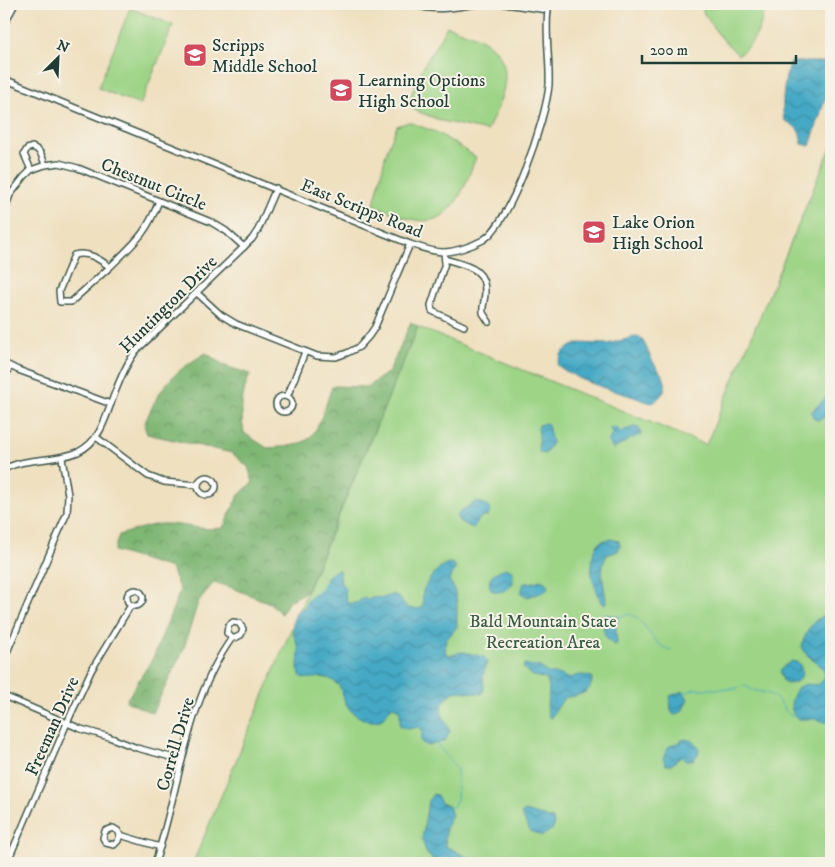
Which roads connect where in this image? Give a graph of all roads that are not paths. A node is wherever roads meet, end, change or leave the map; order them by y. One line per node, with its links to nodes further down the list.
1 (15, 4): 5 (street)
2 (412, 4): 3 (street)
3 (477, 4)
4 (505, 4): 14 (street, East Scripps Road)
5 (4, 24)
6 (4, 79): 9 (street, East Scripps Road)
7 (45, 164): 8 (street, Chestnut Circle); 8 (street); 10 (street, Chestnut Circle)
8 (31, 170): 11 (street, Chestnut Circle)
9 (276, 188): 12 (street, East Scripps Road); 13 (street, Huntington Drive)
10 (159, 201): 13 (street, Chestnut Circle); 16 (street)
11 (4, 212)
12 (410, 244): 14 (street, East Scripps Road); 20 (street)
13 (244, 247): 17 (street, Huntington Drive)
14 (444, 252): 15 (street)
15 (445, 259): 18 (street); 19 (street)
16 (110, 267): 16 (street)
17 (197, 292): 20 (street); 25 (street, Huntington Drive)
18 (489, 322)
19 (464, 326)
20 (305, 352): 24 (street)
21 (4, 363): 22 (street)
22 (10, 367): 23 (street); 25 (street)
23 (4, 376)
24 (287, 397)
25 (111, 404): 26 (street, Huntington Drive)
26 (96, 437): 27 (street, Huntington Drive); 29 (street)
27 (62, 458): 28 (street, Huntington Drive); 32 (street)
28 (4, 469)
29 (198, 485)
30 (131, 605): 34 (street, Freeman Drive)
31 (232, 638): 35 (street, Correll Drive)
32 (4, 659)
33 (4, 696): 34 (street)
34 (67, 723): 35 (street); 38 (street, Freeman Drive)
35 (182, 760): 37 (street, Correll Drive)
36 (120, 835): 37 (street)
37 (160, 847): 39 (street, Correll Drive)
38 (7, 863)
39 (155, 863)

